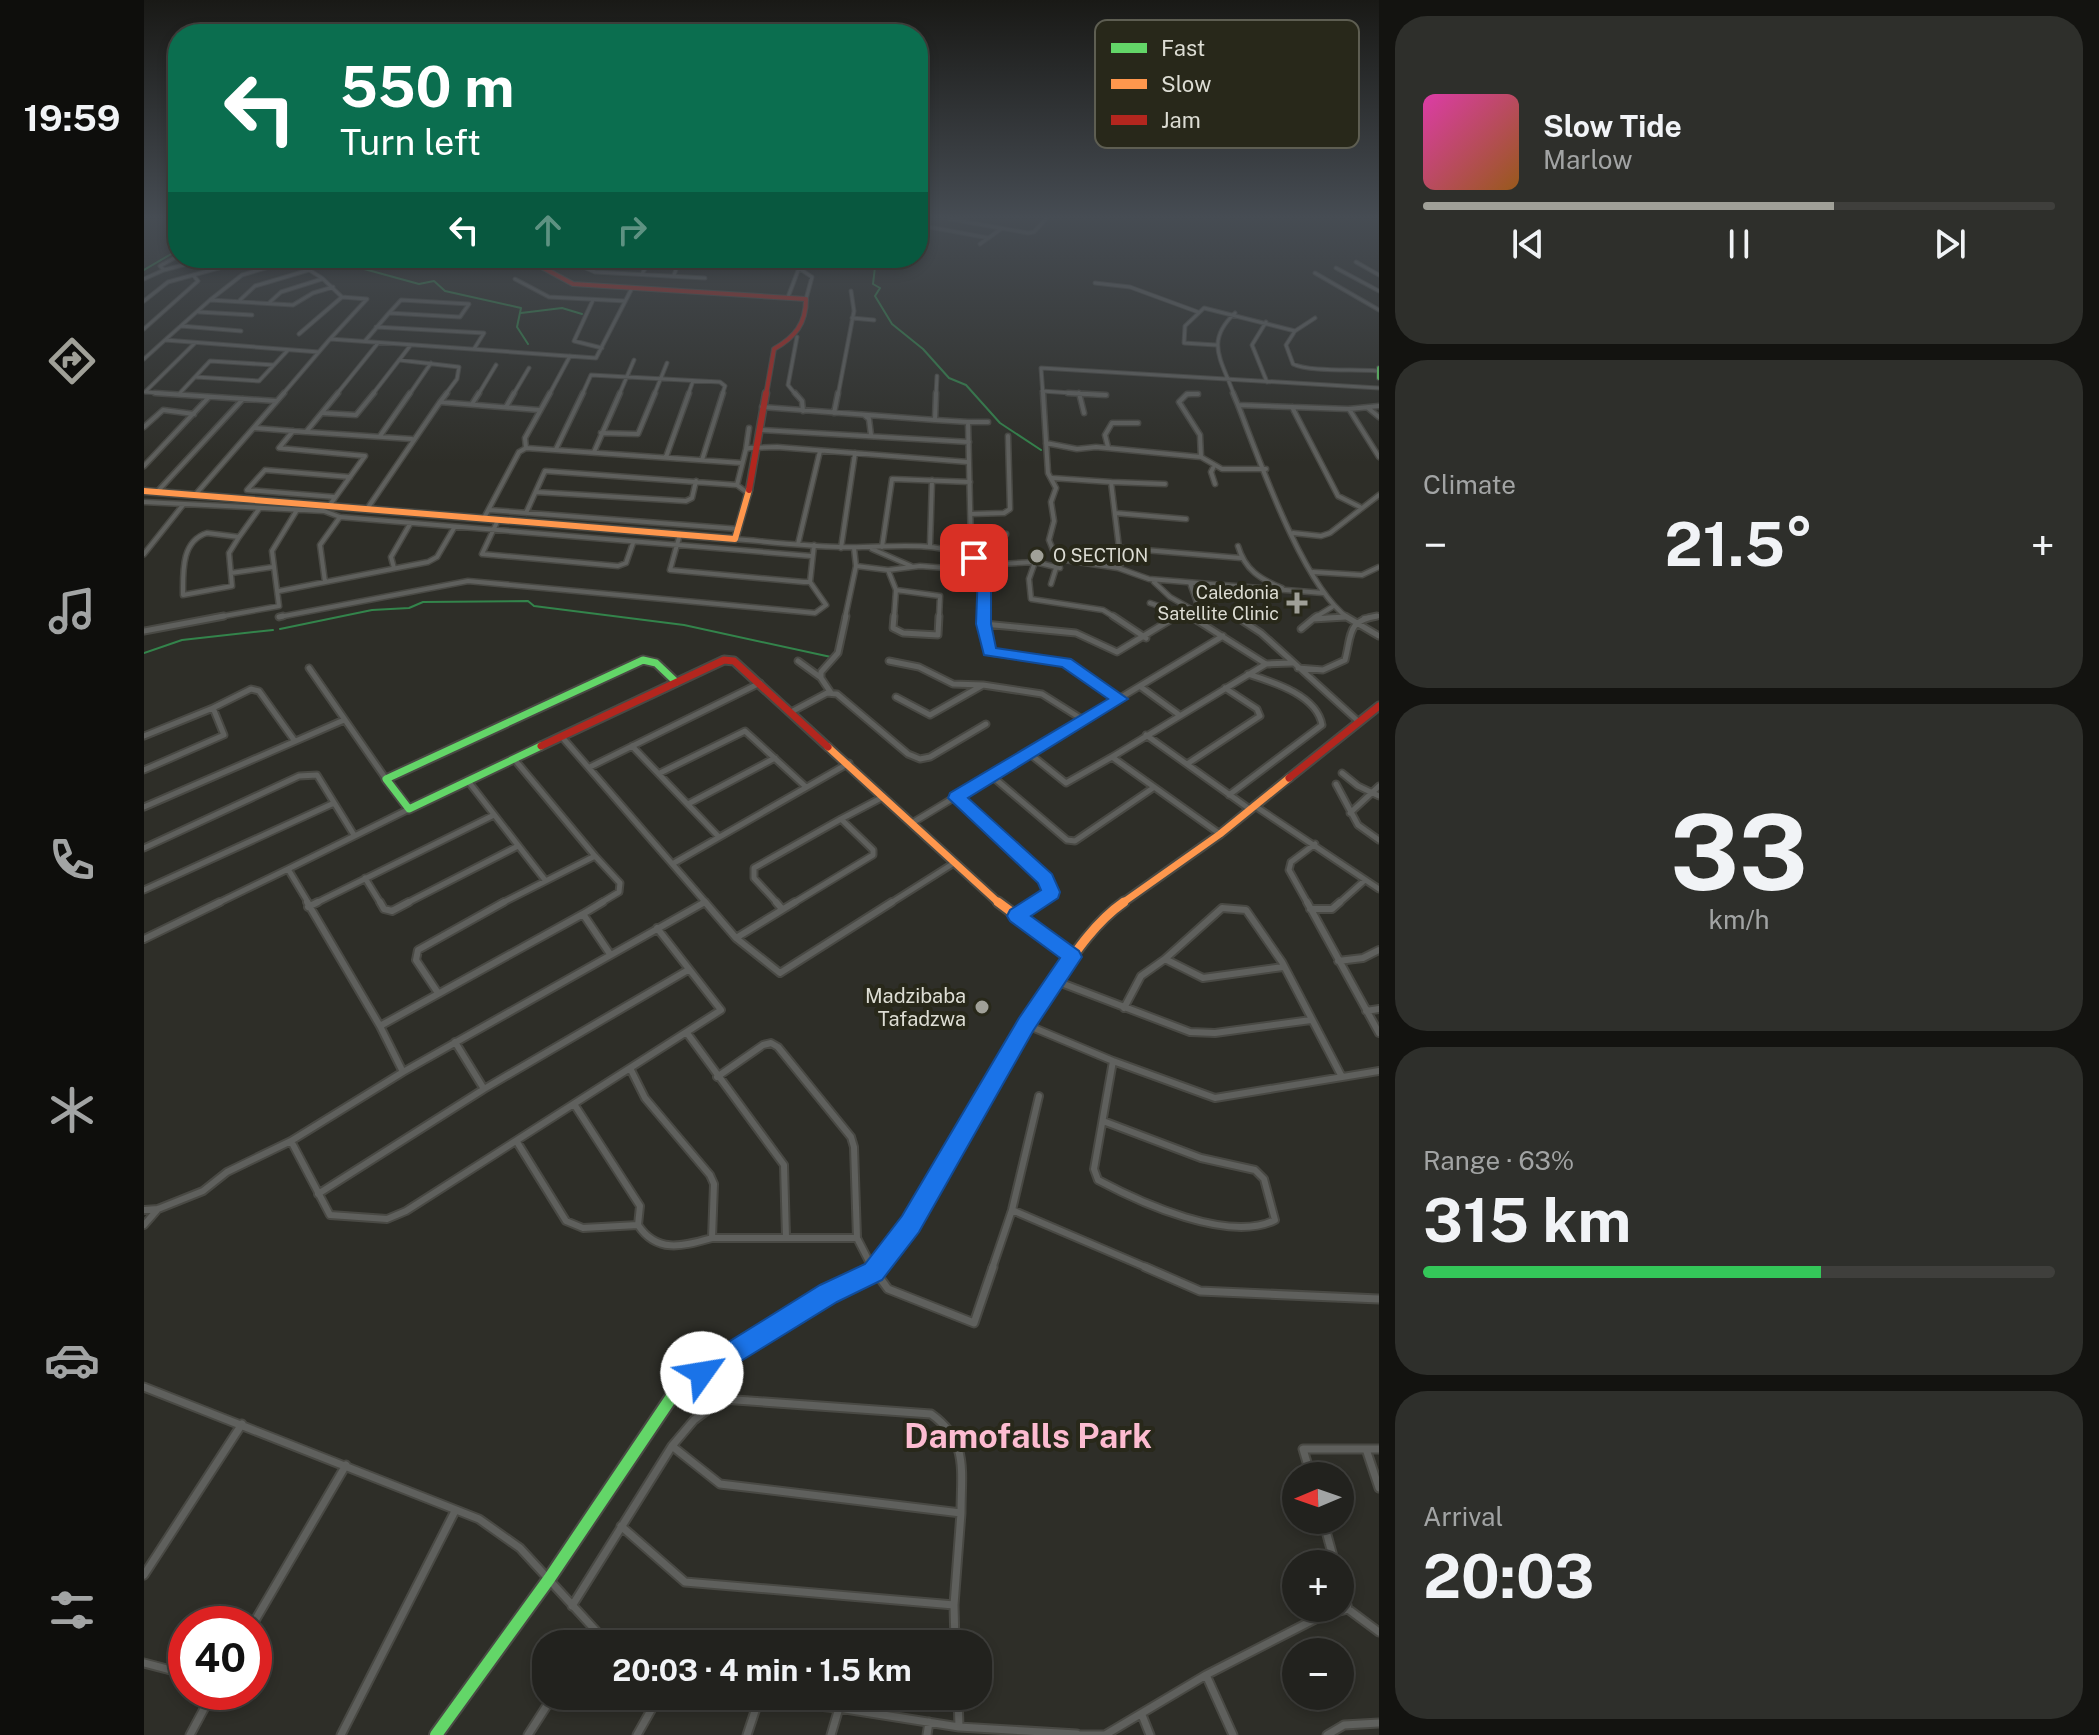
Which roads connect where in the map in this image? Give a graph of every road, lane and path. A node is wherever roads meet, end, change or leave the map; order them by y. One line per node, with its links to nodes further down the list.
1 (806, 299): 31 (street)
2 (177, 300): 27 (street)
3 (210, 300): 4 (street); 16 (street)
4 (240, 300): 14 (street)
5 (272, 300): 14 (street)
6 (301, 300): 14 (street)
7 (339, 300): 30 (street)
8 (366, 300): 32 (street)
9 (593, 300): 13 (street); 39 (street)
10 (853, 300): 21 (street)
11 (1165, 300): 17 (street)
12 (1362, 300): 15 (street)
13 (625, 301): 39 (street)
14 (269, 303)
15 (1379, 310)
16 (198, 312): 20 (street); 25 (street)
17 (1198, 312): 19 (street); 38 (street)
18 (389, 313): 18 (street); 26 (street)
19 (1235, 313): 24 (street); 38 (street)
20 (252, 315)
21 (852, 318): 23 (street); 82 (street)
22 (1315, 318): 29 (street)
23 (874, 320)
24 (1266, 322): 29 (street); 59 (street)
25 (180, 326): 28 (street); 33 (street)
26 (376, 327): 34 (street); 40 (street)
27 (144, 329)
28 (241, 331)
29 (1295, 331): 52 (street)
30 (299, 334)
31 (797, 337): 75 (street); 80 (street)
32 (330, 339): 34 (street); 42 (street)
33 (165, 340): 35 (street); 43 (street)
34 (365, 342): 36 (street)
35 (196, 343): 41 (street); 62 (street)
36 (378, 343): 37 (street); 81 (street)
37 (410, 345): 40 (street); 45 (street)
38 (1216, 345): 58 (street)
39 (602, 348): 44 (street)
40 (474, 349): 44 (street)
41 (288, 350): 42 (street); 49 (street)
42 (319, 352): 69 (street)
43 (146, 355)
44 (570, 356): 79 (street)
45 (399, 360): 47 (street); 81 (street)
46 (634, 360): 55 (street)
47 (432, 363): 70 (street); 99 (street)
48 (667, 363): 56 (street)
49 (274, 365): 54 (street); 54 (street)
50 (496, 365): 71 (street)
51 (529, 368): 74 (street)
52 (1378, 372)
53 (937, 376): 87 (street)
54 (195, 377): 64 (street)
55 (626, 377): 56 (street); 97 (street); 107 (street)
56 (661, 379): 57 (street); 97 (street)
57 (693, 381): 112 (street); 115 (street)
58 (1230, 381): 59 (street); 61 (street); 72 (street)
59 (1267, 382): 60 (street)
60 (1379, 388)
61 (1042, 391): 63 (street); 103 (street)
62 (145, 393): 64 (street)
63 (1079, 393): 66 (street); 83 (street)
64 (179, 394): 67 (street)
65 (1198, 394): 113 (street)
66 (1106, 395)
67 (210, 397): 68 (street); 84 (street)
68 (243, 399): 69 (street); 132 (street)
69 (276, 401): 92 (street)
70 (440, 402): 71 (street); 101 (street)
71 (472, 404): 74 (street)
72 (1238, 405): 76 (street); 120 (street)
73 (1379, 406): 77 (street)
74 (506, 407): 79 (street)
75 (762, 407): 80 (street); 94 (street)
76 (1292, 407): 78 (street); 142 (street)
77 (1368, 408): 78 (street); 86 (street)
78 (1349, 409): 114 (street)
79 (539, 410): 104 (street)
80 (803, 411): 82 (street)
81 (323, 413): 96 (street)
82 (834, 413): 85 (street)
83 (1084, 413)
84 (194, 414): 91 (street); 118 (street)
85 (864, 415): 87 (street); 98 (street)
86 (1379, 417)
87 (935, 420): 88 (street)
88 (968, 422): 89 (street); 102 (street)
89 (988, 422)
90 (1138, 423): 106 (street)
91 (144, 427)
92 (254, 428): 95 (street); 135 (street)
93 (749, 428): 108 (street)
94 (761, 430): 98 (street); 105 (street)
95 (293, 431): 96 (street); 121 (street)
96 (306, 432): 99 (street)
97 (601, 433): 110 (street)
98 (871, 435): 102 (street)
99 (380, 436): 101 (street)
100 (1008, 436): 149 (street)
101 (412, 439): 145 (street)
102 (969, 442): 116 (street)
103 (1046, 443): 106 (street); 122 (street)
104 (526, 448): 107 (street); 148 (street)
105 (760, 448): 108 (street); 109 (street); 134 (street)
106 (1109, 448): 113 (street)
107 (556, 449): 110 (street)
108 (746, 449): 117 (street)
109 (820, 451): 111 (street); 165 (street)
110 (594, 452): 112 (street)
111 (855, 453): 116 (street); 172 (street)
112 (666, 457): 115 (street)
113 (1201, 457): 119 (street)
114 (1379, 457)
115 (702, 460): 117 (street)
116 (968, 462): 126 (street)
117 (742, 463): 130 (street)
118 (144, 466)
119 (1213, 468): 120 (street); 129 (street)
120 (1266, 471): 158 (street)
121 (350, 477): 138 (street); 138 (street)
122 (1052, 478): 125 (street); 180 (street)
123 (932, 480): 126 (street); 168 (street); 171 (street)
124 (696, 481): 130 (street); 133 (street); 133 (street)
125 (1098, 481): 127 (street); 137 (street)
126 (970, 482): 149 (street)
127 (1111, 482): 128 (street); 137 (street)
128 (1165, 484)
129 (1215, 484)
130 (737, 485): 134 (street)
131 (144, 491): 132 (street)
132 (157, 492): 135 (street)
133 (535, 492): 146 (street)
134 (749, 494): 155 (street)
135 (195, 495): 141 (street)
136 (1379, 495): 142 (street)
137 (1113, 496): 147 (street)
138 (335, 497): 141 (street)
139 (144, 502): 140 (street)
140 (183, 505): 143 (street); 176 (street)
141 (329, 506): 145 (street)
142 (1360, 507): 158 (street)
143 (259, 509): 144 (street); 161 (street)
144 (298, 509): 150 (street); 184 (street)
145 (367, 509): 148 (street)
146 (526, 513): 148 (street); 155 (street)
147 (1115, 513): 151 (street); 175 (street)
148 (487, 514): 152 (street)
149 (971, 514): 157 (street)
150 (340, 517): 153 (street); 195 (street)
151 (1186, 519)
152 (498, 520): 156 (street); 159 (street)
153 (410, 524): 154 (street); 186 (street)
154 (454, 528): 156 (street); 186 (street)
155 (739, 529): 162 (street)
156 (492, 531): 164 (street); 164 (street)
157 (969, 532): 160 (street); 163 (street)
158 (1293, 533): 191 (street)
159 (680, 534): 162 (street); 166 (street)
160 (1006, 534)
161 (240, 537): 192 (street); 192 (street)
162 (735, 539): 165 (street)
163 (970, 541): 169 (street); 177 (street)
164 (633, 543): 166 (street)
165 (798, 544): 167 (street)
166 (675, 545): 178 (street); 196 (street)
167 (814, 545): 172 (street); 178 (street)
168 (930, 545): 171 (street); 177 (street)
169 (1001, 545)
170 (1238, 546): 179 (street)
171 (882, 547): 174 (street)
172 (841, 548): 173 (street)
173 (854, 548): 174 (street); 182 (street)
174 (868, 548): 183 (street)
175 (1120, 548): 179 (street); 189 (street)
176 (144, 554)
177 (966, 555): 187 (street)
178 (811, 556): 196 (street)
179 (1241, 558): 194 (street)
180 (1058, 559): 188 (street); 189 (street)
181 (1035, 562): 187 (street); 188 (street); 218 (street)
182 (856, 566): 190 (street); 225 (street)
183 (911, 566): 187 (street); 190 (street)
184 (273, 567): 192 (street); 202 (street)
185 (1379, 567): 191 (street)
186 (394, 568): 195 (street)
187 (985, 568): 213 (street)
188 (1056, 568): 198 (street)
189 (1118, 568): 193 (street)
190 (888, 570): 200 (street)
191 (1312, 572): 203 (street)
192 (231, 573)
193 (1149, 579): 197 (street); 206 (street)
194 (1258, 579): 199 (street); 201 (street)
195 (325, 582): 202 (street)
196 (810, 582): 209 (street)
197 (1190, 583): 199 (street); 206 (street)
198 (1051, 584)
199 (1253, 588): 201 (street)
200 (896, 590): 200 (street)
201 (1287, 590): 203 (street)
202 (279, 591): 215 (street)
203 (1324, 593): 205 (street)
204 (1150, 603): 207 (street)
205 (1332, 607): 210 (street); 211 (street)
206 (1196, 609): 207 (street); 222 (street)
207 (1185, 613): 216 (street); 218 (street)
208 (1379, 616): 212 (street)
209 (279, 617)
210 (1346, 617): 211 (street); 212 (street)
211 (1313, 619): 214 (street)
212 (1354, 623): 217 (street); 222 (street)
213 (984, 624): 218 (street); 233 (street)
214 (1301, 629)
215 (144, 631)
216 (1223, 636): 221 (street); 229 (street)
217 (1379, 636)
218 (1146, 638)
219 (798, 661): 225 (street)
220 (889, 661): 228 (street)
221 (1266, 664): 222 (street); 224 (street)
222 (1295, 666): 240 (street)
223 (309, 668): 238 (street)
224 (1247, 673): 230 (street); 264 (street)
225 (821, 678): 231 (street)
226 (676, 682): 227 (street); 244 (street); 258 (street)
227 (761, 683): 236 (street); 246 (street)
228 (983, 685): 232 (street); 239 (street)
229 (1141, 687): 233 (street); 237 (street)
230 (1225, 688): 237 (street); 252 (street)
231 (831, 693): 236 (street); 241 (street)
232 (896, 697)
233 (1120, 699): 239 (street)
234 (1379, 706): 240 (street)
235 (213, 708): 243 (street); 245 (street); 254 (street)
236 (793, 711): 251 (street)
237 (1178, 714): 242 (street)
238 (344, 720): 245 (street); 258 (street)
239 (1085, 721): 247 (street)
240 (1359, 722): 271 (street)
241 (986, 724)
242 (1146, 735): 248 (street); 252 (street)
243 (144, 736)
244 (562, 737): 250 (street); 253 (street)
245 (294, 740): 270 (street)
246 (632, 746): 253 (street); 255 (street)
247 (1030, 754): 248 (street); 257 (street)
248 (1112, 757): 263 (street)
249 (775, 758): 255 (street); 262 (street); 269 (street)
250 (515, 760): 259 (street); 284 (street)
251 (849, 763): 262 (street); 266 (street)
252 (1187, 764): 264 (street)
253 (590, 767): 285 (street)
254 (144, 770)
255 (660, 773): 269 (street)
256 (1342, 773): 265 (street)
257 (993, 777): 263 (street); 267 (street)
258 (386, 779): 272 (street)
259 (468, 781): 272 (street); 274 (street)
260 (1336, 784): 273 (street)
261 (1379, 786): 265 (street)
262 (806, 787): 279 (street)
263 (1153, 788): 277 (street)
264 (1229, 795): 271 (street)
265 (1377, 795): 273 (street)
266 (884, 796): 275 (street); 276 (street)
267 (956, 798): 276 (street); 298 (street)
268 (334, 803): 278 (street); 283 (street); 292 (street)
269 (688, 804): 279 (street)
270 (144, 807)
271 (1253, 808): 277 (street); 281 (street)
272 (409, 809): 278 (street)
273 (1350, 813): 280 (street)
274 (494, 815): 282 (street); 288 (street)
275 (841, 819): 295 (street); 295 (street)
276 (911, 824): 286 (street)
277 (1220, 834): 304 (street)
278 (354, 835): 287 (street)
279 (718, 836): 285 (street)
280 (1379, 840)
281 (1315, 844): 289 (street); 296 (street)
282 (518, 846): 288 (street); 290 (street)
283 (144, 848)
284 (595, 856): 290 (street); 297 (street)
285 (674, 863): 293 (street)
286 (954, 863): 298 (street); 300 (street)
287 (288, 869): 294 (street); 301 (street)
288 (365, 878): 294 (street)
289 (1365, 879): 291 (street); 296 (street)
290 (545, 880): 310 (street)
291 (1379, 889)
292 (144, 890)
293 (705, 902): 299 (street); 300 (street)
294 (308, 907): 316 (street)
295 (782, 909): 300 (street)
296 (1309, 909): 306 (street)
297 (583, 914): 303 (street); 310 (street)
298 (1016, 916): 304 (street)
299 (657, 928): 303 (street); 308 (street)
300 (736, 938)
301 (144, 939)
302 (1379, 950): 306 (street)
303 (610, 954): 319 (street)
304 (1072, 957): 309 (street)
305 (1165, 959): 307 (street); 307 (street); 311 (street)
306 (1338, 961): 313 (street)
307 (1283, 967): 314 (street)
308 (688, 970): 317 (street); 326 (street)
309 (1056, 981): 311 (street); 315 (street)
310 (438, 993): 316 (street)
311 (1124, 1008): 314 (street)
312 (1379, 1009): 313 (street)
313 (1366, 1011): 318 (street)
314 (1311, 1020): 325 (street)
315 (1026, 1025): 320 (street); 341 (street)
316 (380, 1026): 323 (street)
317 (687, 1033): 321 (street); 324 (street)
318 (1379, 1033)
319 (455, 1042): 323 (street); 326 (street)
320 (1113, 1061): 325 (street); 329 (street)
321 (630, 1068): 328 (street); 339 (street)
322 (1379, 1071): 325 (street)
323 (403, 1072): 330 (street)
324 (717, 1077): 338 (street); 340 (street)
325 (1342, 1077)
326 (484, 1089): 332 (street)
327 (1039, 1096): 335 (street)
328 (574, 1104): 331 (street); 337 (street)
329 (1103, 1121): 329 (street)
330 (291, 1141): 332 (street); 333 (street)
331 (517, 1142): 332 (street); 337 (street)
332 (318, 1194)
333 (158, 1209): 334 (street); 336 (street)
334 (144, 1210)
335 (1012, 1210): 341 (street); 342 (street)
336 (144, 1225)
337 (638, 1225): 339 (street)
338 (786, 1237): 339 (street); 340 (street)
339 (712, 1238)
340 (857, 1238): 341 (street)
341 (874, 1272): 355 (street)
342 (1379, 1299)
343 (144, 1387): 344 (street)
344 (242, 1424): 349 (street); 354 (street)
345 (672, 1446): 352 (street); 352 (street); 353 (street)
346 (1366, 1449): 347 (street); 348 (street); 350 (street)
347 (1379, 1449)
348 (1307, 1462)
349 (346, 1465): 351 (street); 357 (street)
350 (1379, 1488)
351 (455, 1511): 355 (street); 379 (street)
352 (961, 1513): 356 (street)
353 (621, 1526): 356 (street); 358 (street)
354 (144, 1575)
355 (549, 1579): 358 (street); 380 (street)
356 (954, 1605): 362 (street)
357 (264, 1606)
358 (572, 1606): 361 (street)
359 (1354, 1613): 363 (street)
360 (1309, 1622): 366 (street)
361 (593, 1629)
362 (955, 1630)
363 (1379, 1632)
364 (144, 1663): 365 (street)
365 (168, 1669)
366 (1206, 1675): 374 (street); 388 (street)
367 (203, 1710): 378 (street)
368 (544, 1710): 381 (street)
369 (651, 1710): 382 (street)
370 (755, 1710): 383 (street)
371 (838, 1710): 384 (street)
372 (852, 1710): 375 (street)
373 (958, 1710): 377 (street)
374 (1142, 1715): 386 (street); 387 (street)
375 (929, 1722): 377 (street); 385 (street)
376 (1379, 1723): 389 (street)
377 (959, 1727): 386 (street)
378 (190, 1735)
379 (341, 1735)
380 (436, 1735)
381 (528, 1735)
382 (637, 1735)
383 (747, 1735)
384 (831, 1735)
385 (927, 1735)
386 (1077, 1735)
387 (1150, 1735)
388 (1233, 1735)
389 (1327, 1735)

